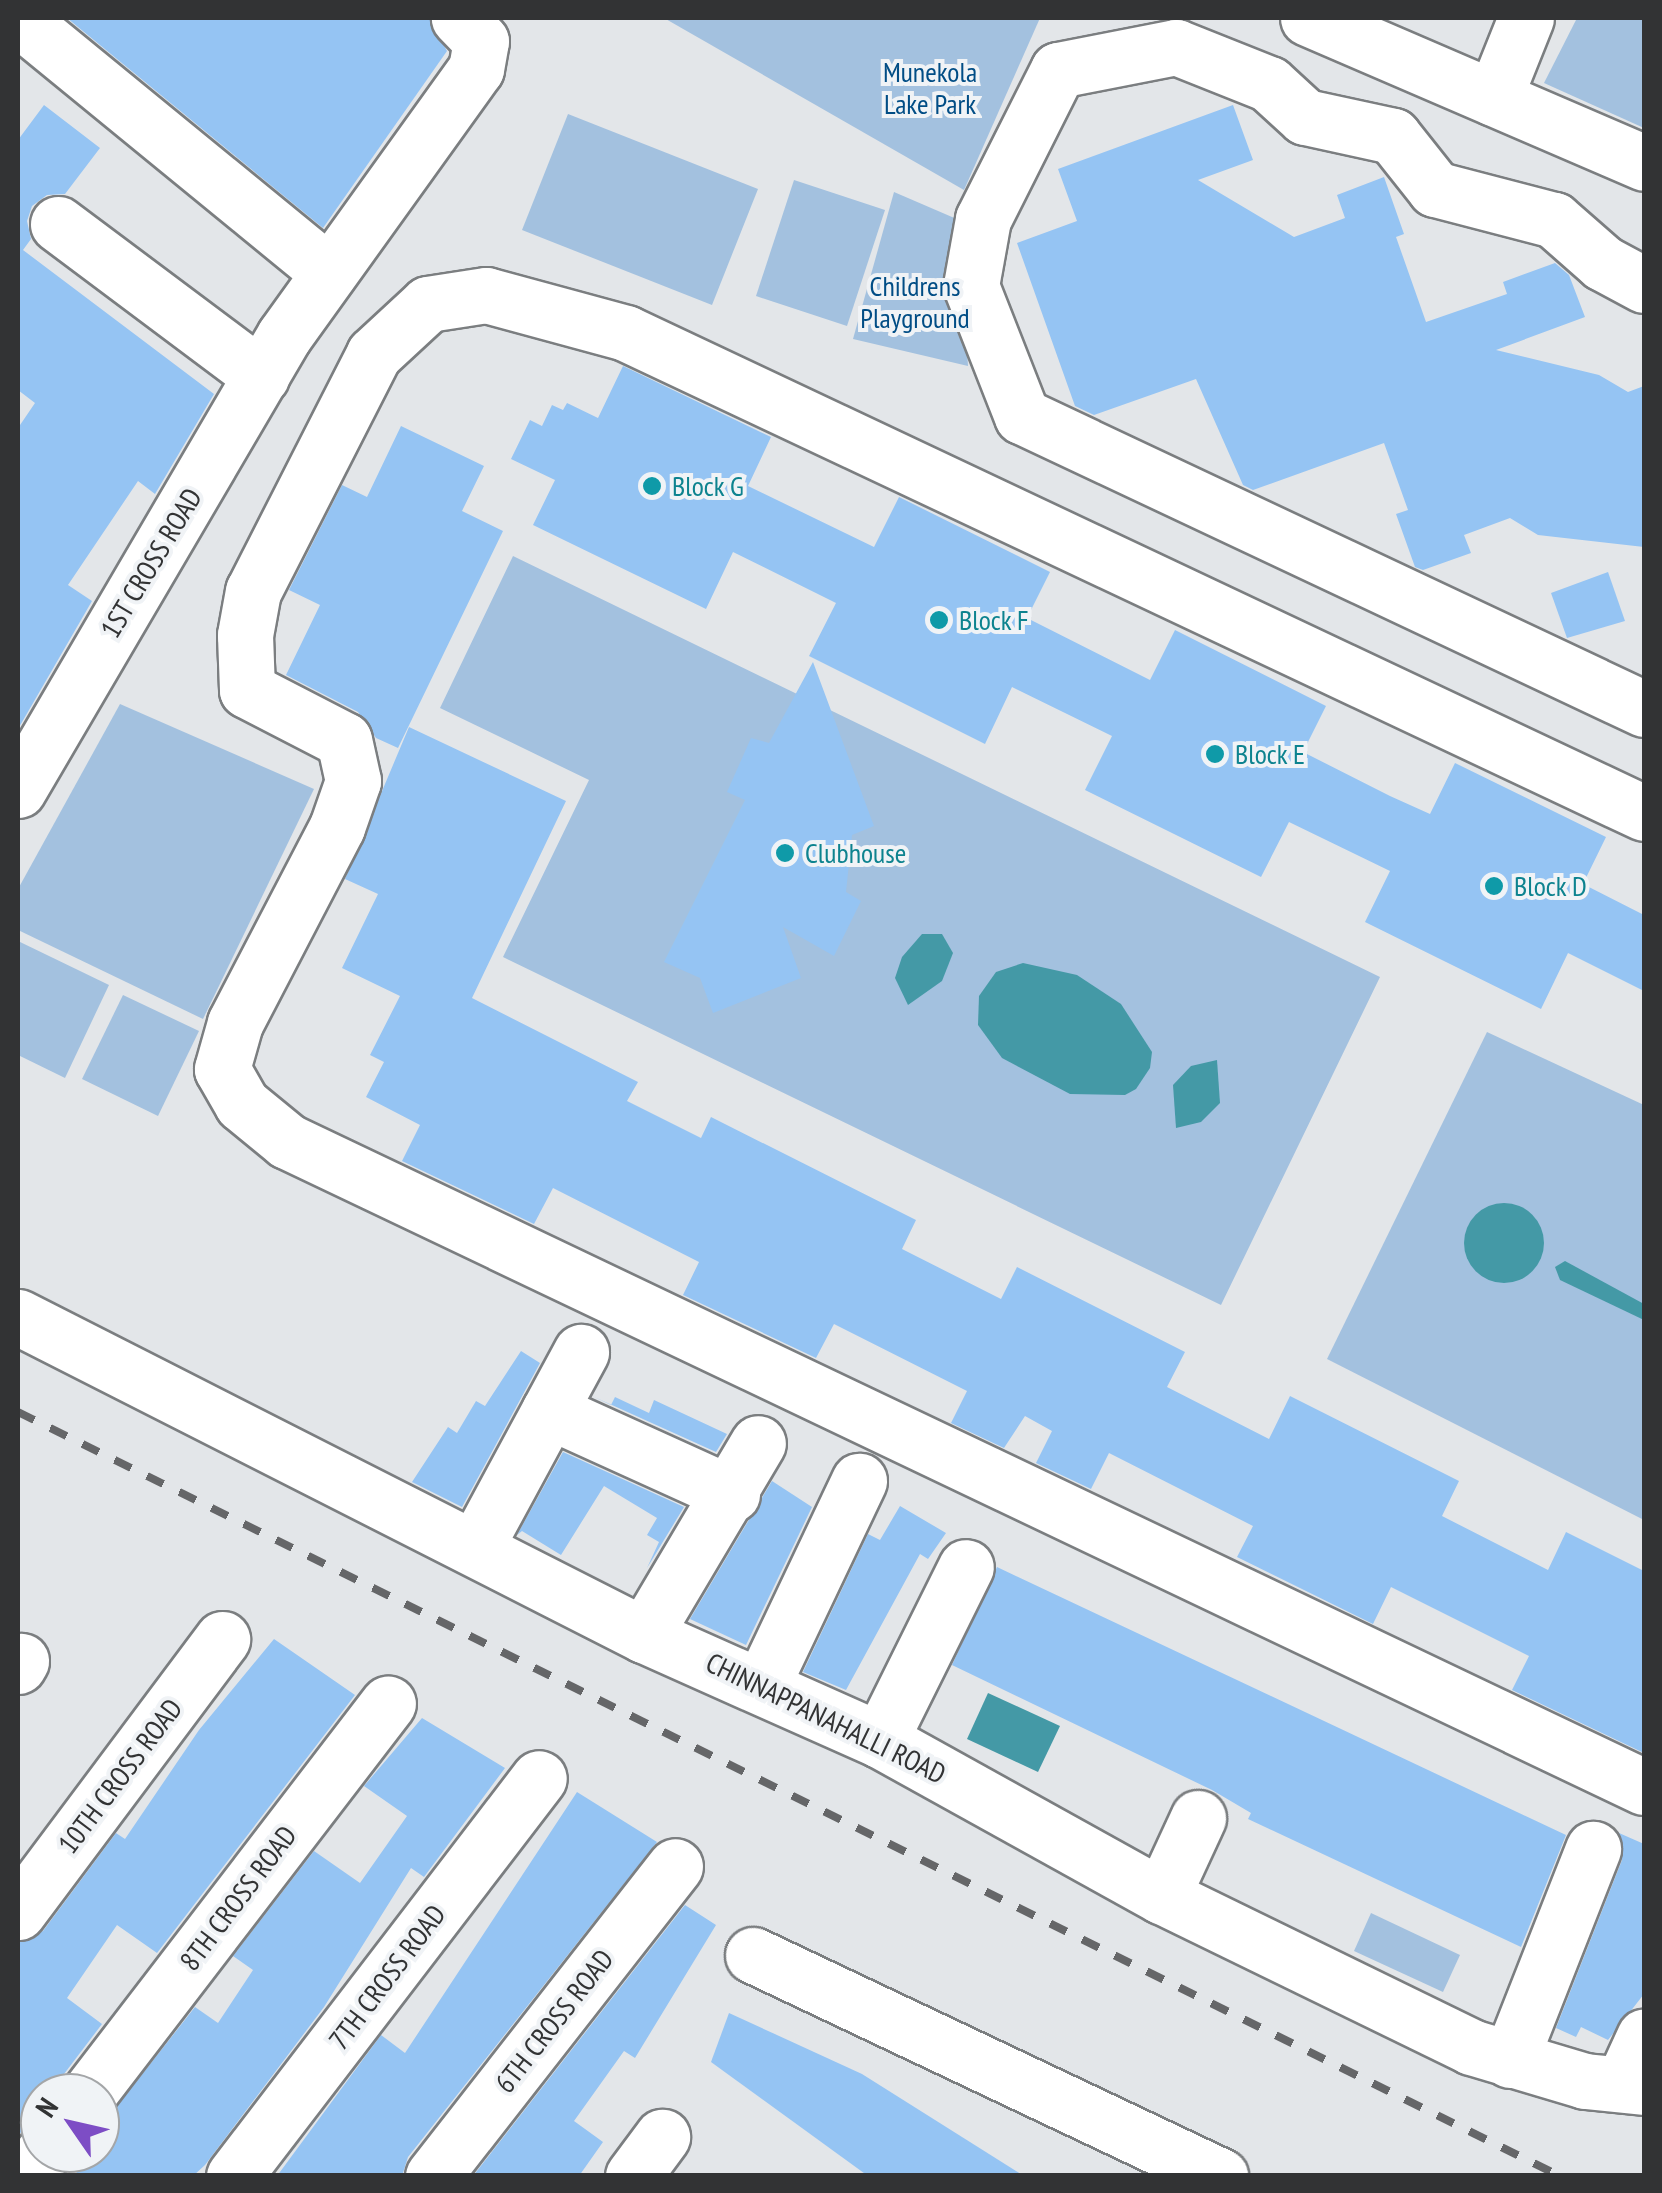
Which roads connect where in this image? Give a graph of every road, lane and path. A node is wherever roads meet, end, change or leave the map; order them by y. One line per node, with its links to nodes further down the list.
1 (18, 18): 9 (street)
2 (458, 18): 9 (street, 1ST CROSS ROAD)
3 (1308, 18): 5 (street)
4 (1526, 18): 5 (street)
5 (1494, 98): 7 (street)
6 (1301, 112): 10 (street); 11 (street); 13 (street)
7 (1644, 164)
8 (58, 224): 12 (street)
9 (329, 274): 12 (street, 1ST CROSS ROAD)
10 (1644, 285)
11 (1644, 298)
12 (273, 356): 14 (street, 1ST CROSS ROAD)
13 (1644, 709)
14 (18, 790)
15 (1644, 813): 30 (street)
16 (18, 1318): 22 (street, CHINNAPPANAHALLI ROAD)
17 (581, 1352): 18 (street)
18 (549, 1411): 21 (street); 22 (street)
19 (758, 1443): 21 (street)
20 (859, 1482): 26 (street)
21 (732, 1494): 24 (street)
22 (475, 1548): 24 (street, CHINNAPPANAHALLI ROAD)
23 (966, 1567): 28 (street)
24 (644, 1634): 26 (street, CHINNAPPANAHALLI ROAD)
25 (222, 1639): 35 (street, 10TH CROSS ROAD)
26 (763, 1682): 28 (street, CHINNAPPANAHALLI ROAD)
27 (388, 1703): 39 (street, 8TH CROSS ROAD)
28 (880, 1740): 34 (street, CHINNAPPANAHALLI ROAD)
29 (539, 1778): 40 (street, 7TH CROSS ROAD)
30 (1644, 1788)
31 (1198, 1818): 34 (street)
32 (1593, 1849): 37 (street)
33 (675, 1866): 41 (street, 6TH CROSS ROAD)
34 (1162, 1896): 37 (street, CHINNAPPANAHALLI ROAD)
35 (18, 1912)
36 (753, 1955): 42 (street)
37 (1510, 2060): 38 (street, CHINNAPPANAHALLI ROAD)
38 (1637, 2069)
39 (103, 2073)
40 (234, 2176)
41 (433, 2176)
42 (1220, 2176)

